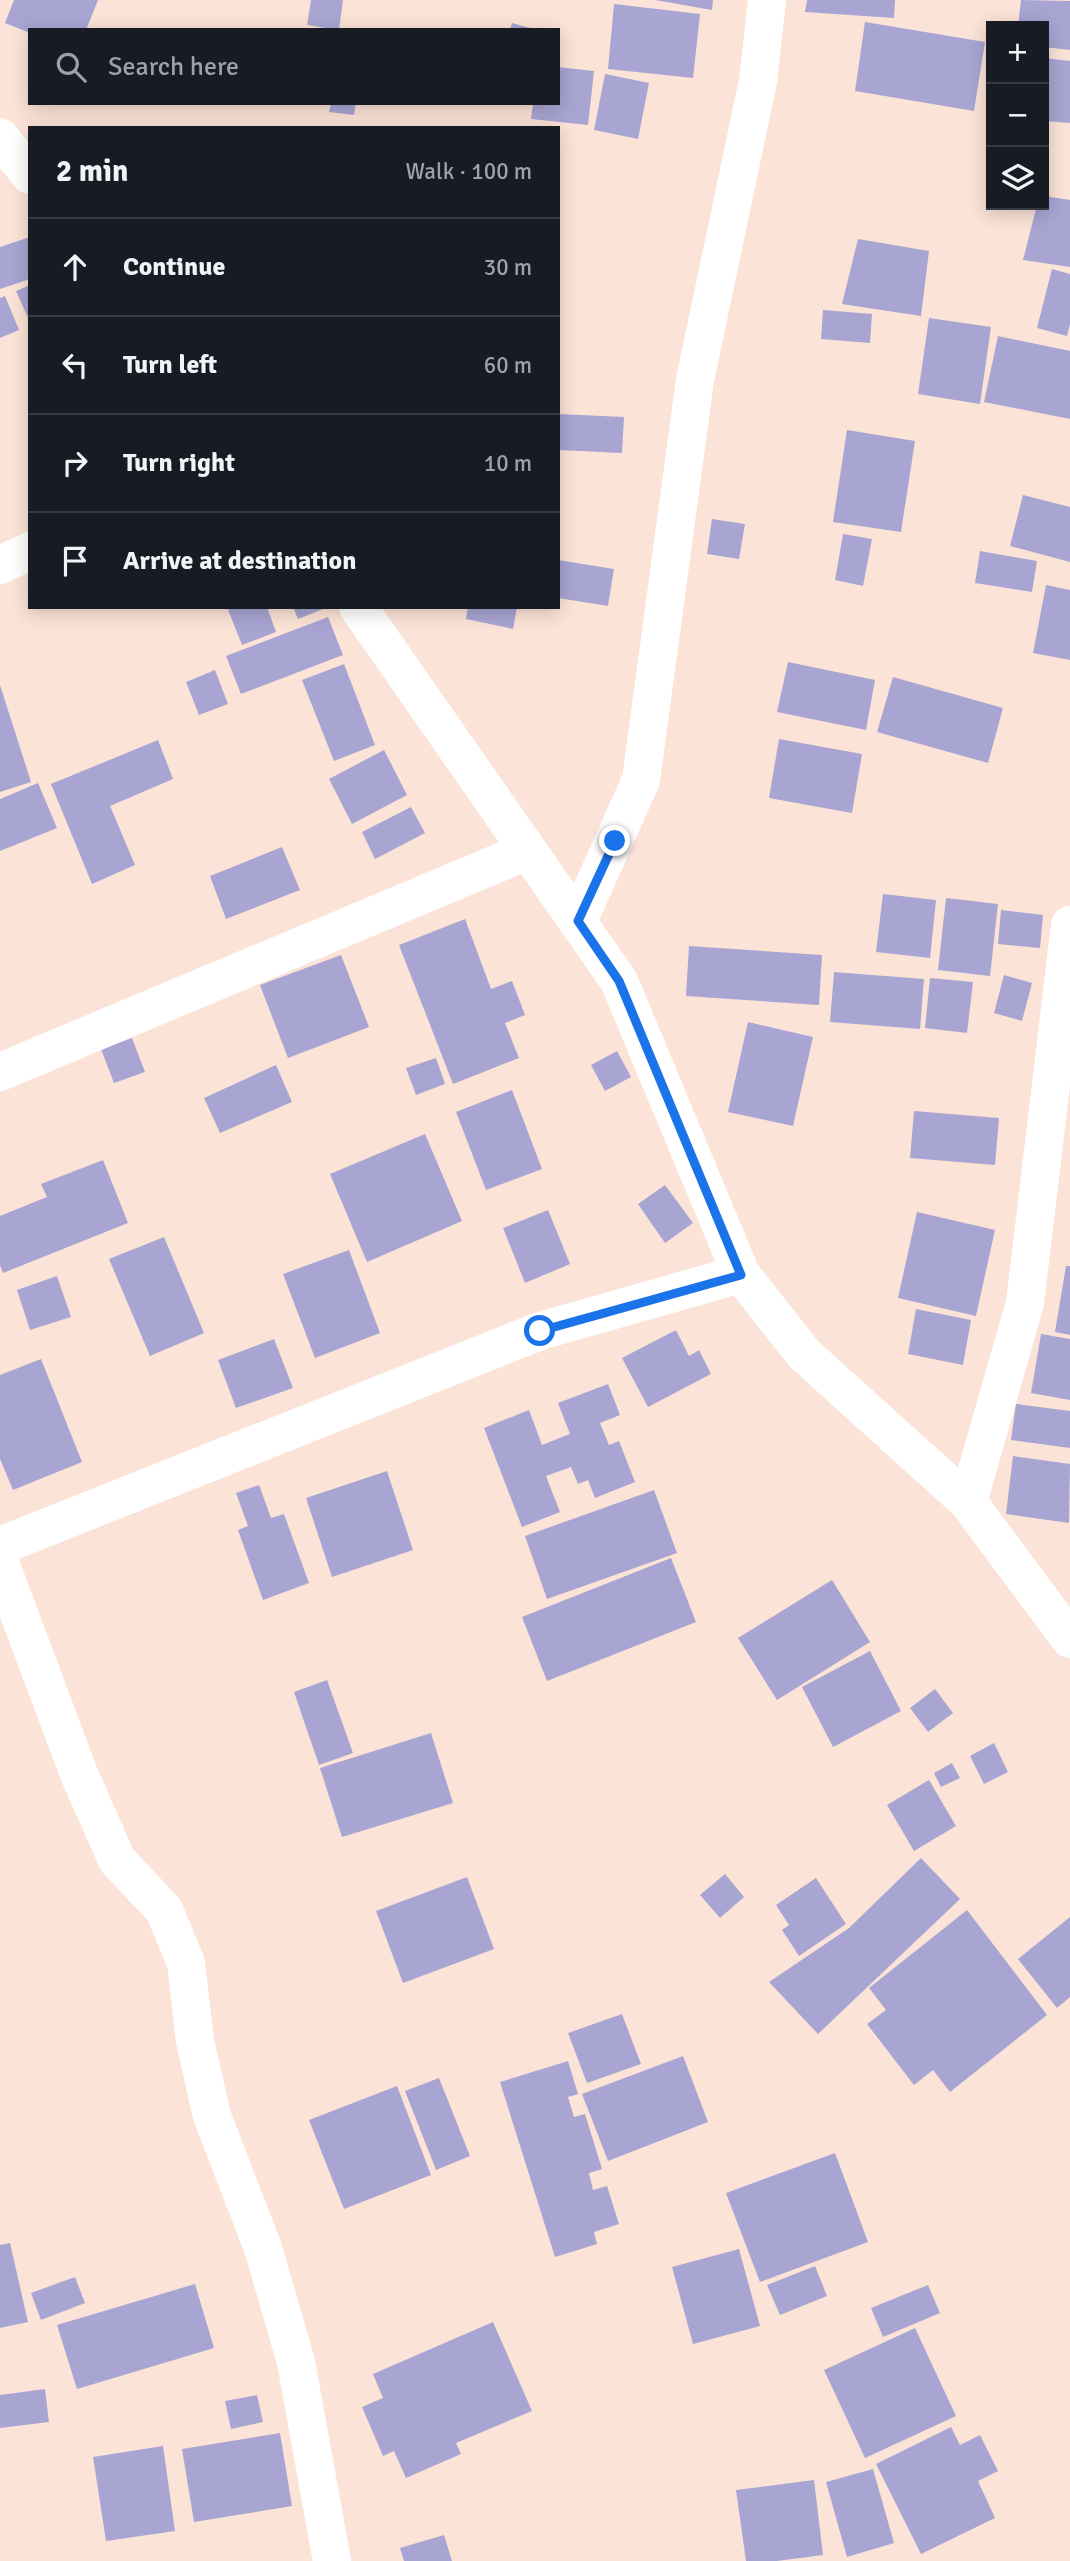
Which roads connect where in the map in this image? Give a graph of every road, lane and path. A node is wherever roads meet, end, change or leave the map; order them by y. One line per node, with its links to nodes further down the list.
1 (767, 0): 8 (street)
2 (0, 137): 3 (street)
3 (28, 172)
4 (28, 552): 5 (street)
5 (0, 565)
6 (359, 609): 7 (street)
7 (527, 851): 8 (street); 10 (street)
8 (578, 921): 11 (street)
9 (1070, 925): 12 (street)
10 (0, 1072)
11 (741, 1275): 12 (street); 13 (street)
12 (968, 1502): 15 (street)
13 (0, 1546)
14 (0, 1563): 16 (street)
15 (1070, 1639)
16 (332, 2561)

